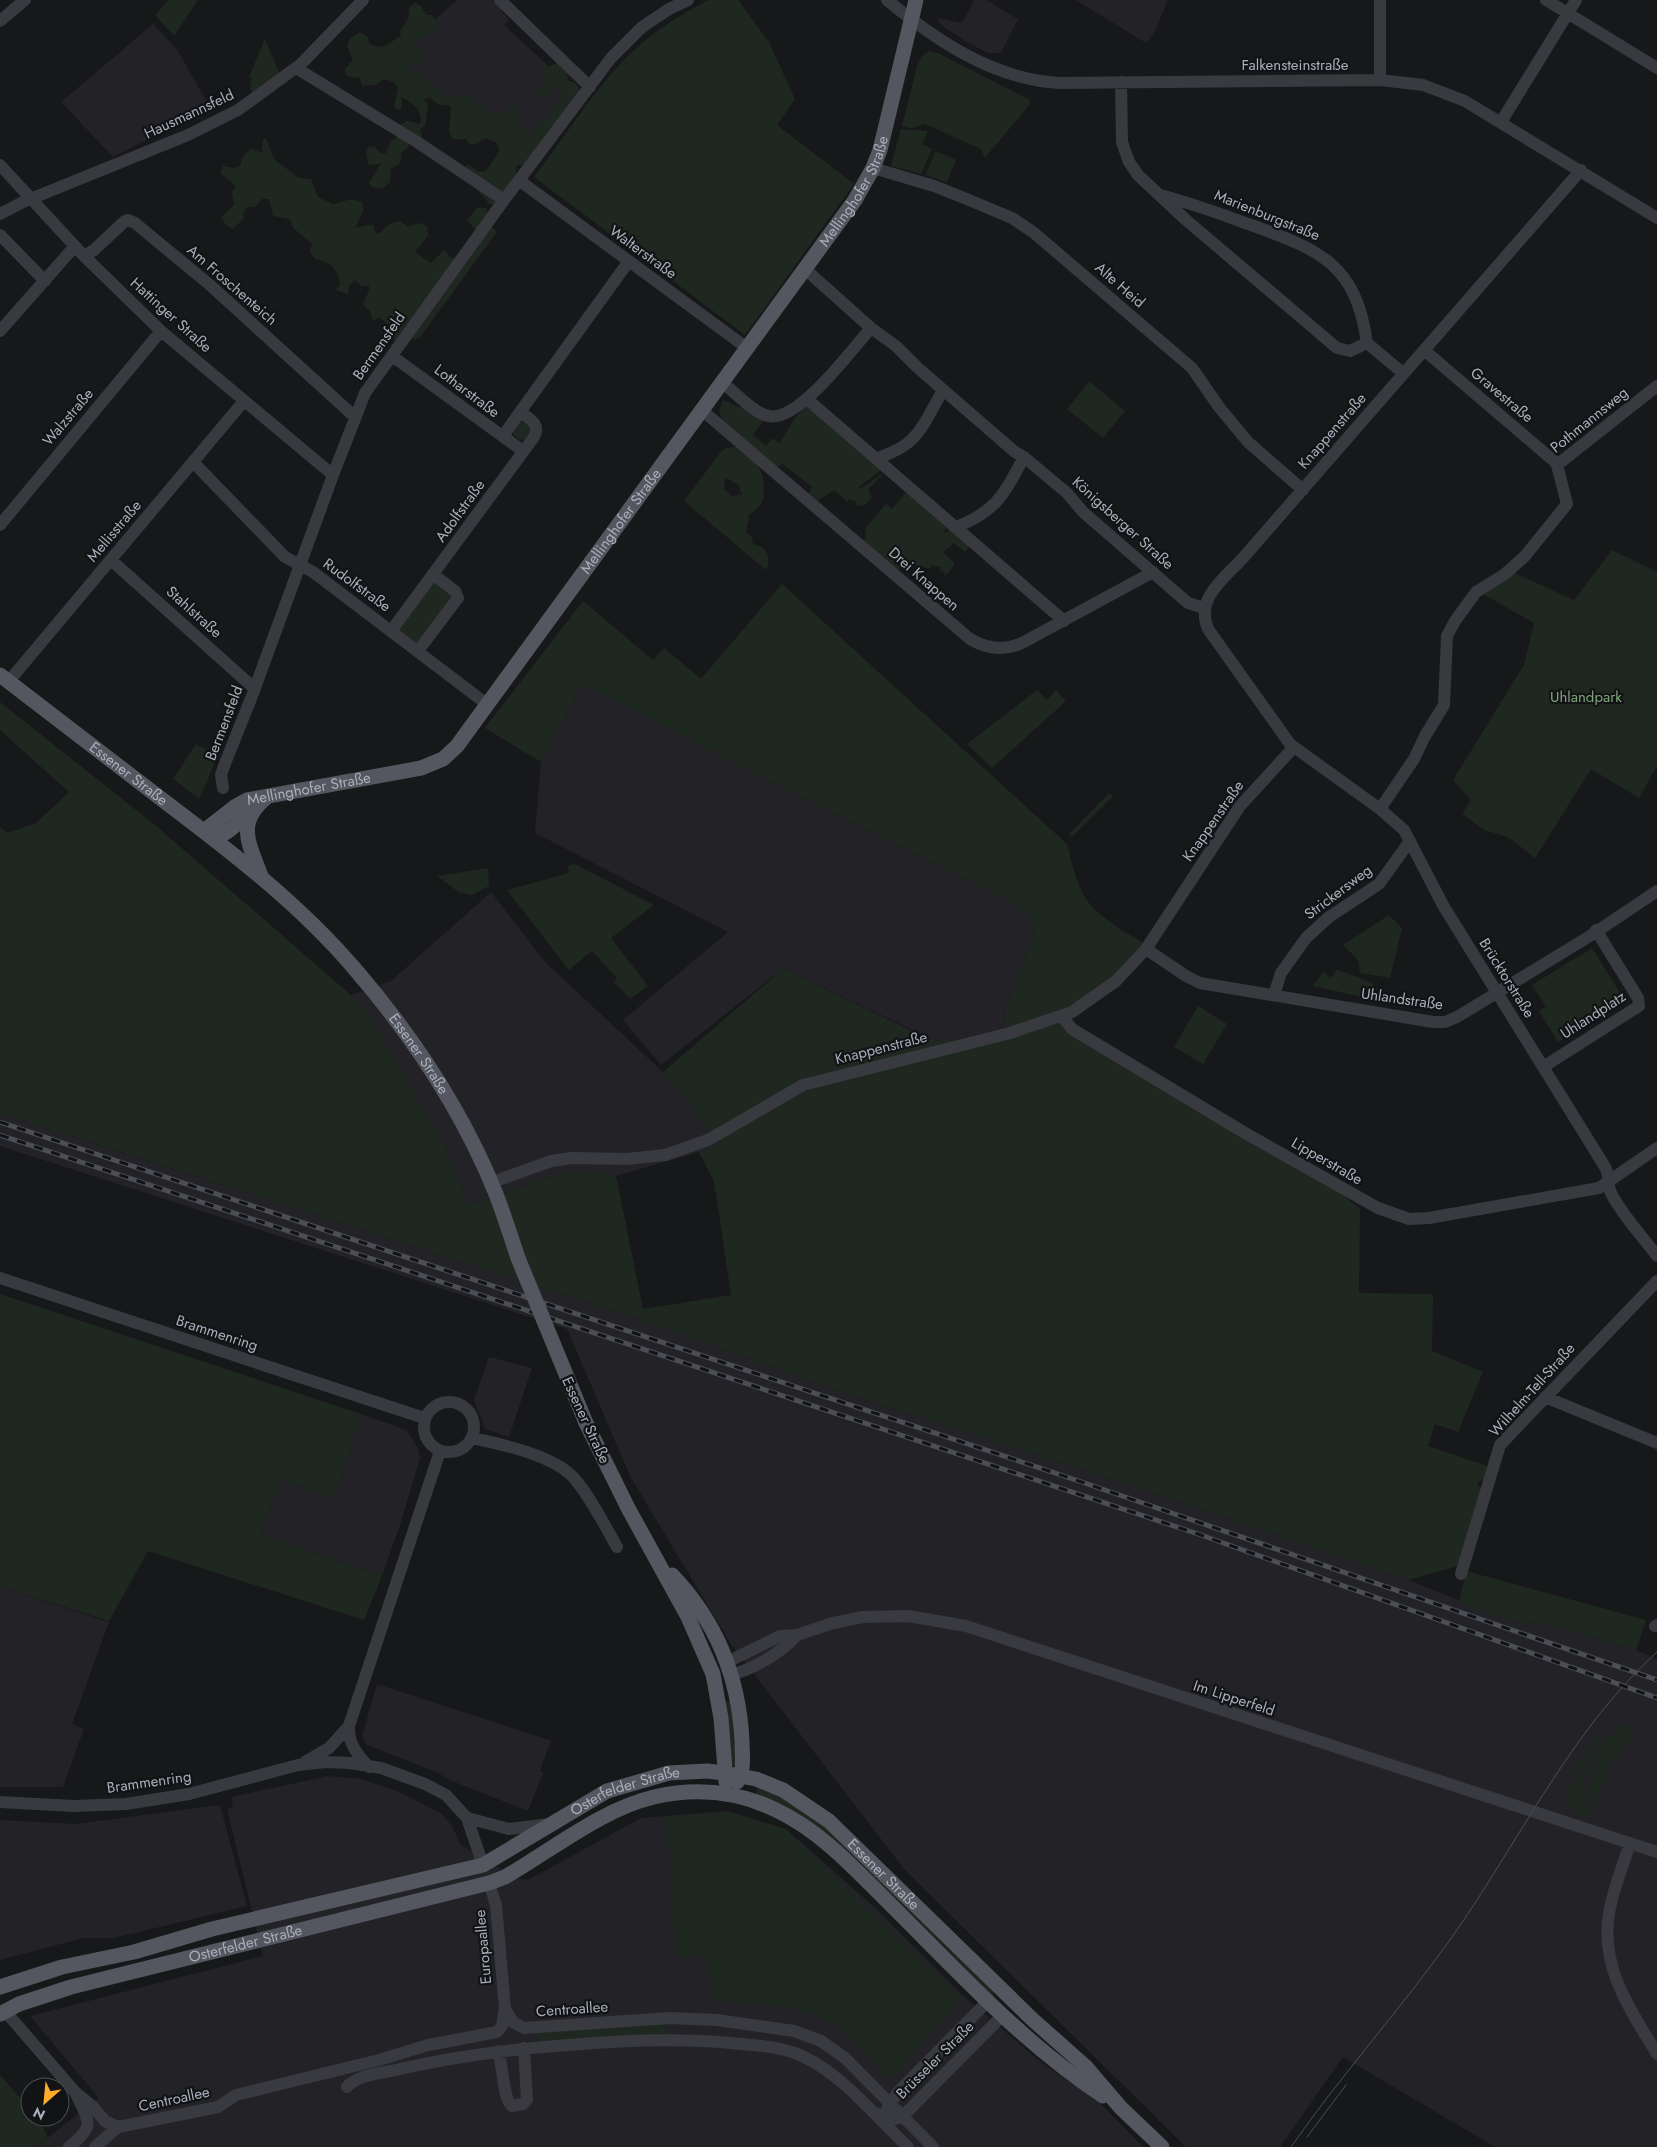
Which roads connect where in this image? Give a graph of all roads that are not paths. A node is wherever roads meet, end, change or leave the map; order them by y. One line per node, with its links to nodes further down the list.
1 (25, 0): 12 (street)
2 (363, 0): 14 (street, Hausmannsfeld)
3 (500, 0): 18 (street)
4 (688, 0): 10 (street, Bermensfeld)
5 (887, 0): 13 (street, Falkensteinstraße)
6 (916, 0): 13 (main road, Mellinghofer Straße)
7 (1380, 0): 16 (street)
8 (1546, 0): 11 (street)
9 (1576, 0): 11 (street)
10 (665, 4): 18 (street, Bermensfeld)
11 (1568, 13): 15 (street); 19 (street)
12 (0, 21)
13 (912, 21): 17 (street, Falkensteinstraße); 21 (main road, Mellinghofer Straße)
14 (296, 68): 25 (street, Hausmannsfeld); 26 (street)
15 (1657, 68)
16 (1380, 80): 17 (street, Falkensteinstraße); 19 (street, Falkensteinstraße)
17 (1121, 82): 24 (street, Marienburgstraße)
18 (590, 87): 23 (street, Bermensfeld)
19 (1501, 122): 22 (street, Falkensteinstraße)
20 (0, 165): 25 (street, Hattinger Straße)
21 (873, 168): 32 (main road, Mellinghofer Straße); 57 (street, Alte Heid)
22 (1580, 170): 28 (street, Falkensteinstraße); 39 (street, Knappenstraße)
23 (520, 181): 26 (street, Bermensfeld); 31 (street, Walterstraße)
24 (1160, 195): 37 (street, Marienburgstraße); 37 (street, Marienburgstraße)
25 (30, 200): 27 (street, Hausmannsfeld); 30 (street, Hattinger Straße)
26 (504, 200): 40 (street, Bermensfeld)
27 (0, 214)
28 (1657, 218)
29 (0, 235): 33 (street)
30 (80, 251): 33 (street, Am Froschenteich); 36 (street, Hattinger Straße); 49 (street, Am Froschenteich)
31 (629, 261): 38 (street, Walterstraße); 48 (street)
32 (805, 270): 35 (street, Königsberger Straße); 38 (main road, Mellinghofer Straße)
33 (45, 281): 34 (street, Am Froschenteich)
34 (1, 327)
35 (871, 328): 44 (street, Königsberger Straße); 45 (street)
36 (161, 331): 46 (street, Hattinger Straße); 58 (street, Walzstraße)
37 (1366, 343): 41 (street)
38 (747, 348): 42 (main road, Mellinghofer Straße)
39 (1424, 350): 41 (street, Knappenstraße); 55 (street, Gravestraße)
40 (392, 356): 49 (street, Bermensfeld); 50 (street, Lotharstraße)
41 (1403, 373): 57 (street, Knappenstraße)
42 (723, 383): 45 (street); 47 (main road, Mellinghofer Straße)
43 (1657, 386): 55 (street, Pothmannsweg)
44 (943, 390): 52 (street, Königsberger Straße); 53 (street)
45 (808, 399): 53 (street)
46 (244, 401): 54 (street, Mellisstraße); 56 (street, Hattinger Straße)
47 (703, 411): 65 (street, Drei Knappen); 70 (main road, Mellinghofer Straße)
48 (520, 412): 50 (street); 51 (street, Adolfstraße)
49 (355, 417): 56 (street, Bermensfeld)
50 (503, 436): 51 (street, Lotharstraße)
51 (523, 451): 63 (street, Adolfstraße)
52 (1024, 457): 59 (street); 62 (street, Königsberger Straße)
53 (877, 459): 59 (street)
54 (193, 462): 60 (street, Mellisstraße); 61 (street, Rudolfstraße)
55 (1557, 465): 74 (street, Pothmannsweg)
56 (332, 475): 61 (street, Bermensfeld)
57 (1303, 490): 64 (street, Knappenstraße)
58 (0, 525)
59 (956, 527): 65 (street)
60 (111, 560): 68 (street, Mellisstraße); 69 (street, Stahlstraße)
61 (299, 566): 66 (street, Rudolfstraße); 69 (street, Bermensfeld)
62 (1153, 572): 64 (street, Königsberger Straße); 65 (street, Drei Knappen)
63 (434, 575): 66 (street, Adolfstraße); 67 (street)
64 (1204, 608): 71 (street)
65 (1064, 621)
66 (391, 631): 67 (street, Rudolfstraße)
67 (418, 651): 70 (street, Rudolfstraße)
68 (4, 678): 76 (main road, Essener Straße)
69 (255, 689): 72 (street, Bermensfeld)
70 (488, 705): 73 (main road, Mellinghofer Straße)
71 (1294, 747): 74 (street, Brücktorstraße); 81 (street, Knappenstraße)
72 (223, 788)
73 (268, 796): 75 (main road); 76 (main road, Mellinghofer Straße)
74 (1380, 809): 77 (street, Brücktorstraße)
75 (250, 812): 76 (main road, Mellinghofer Straße); 78 (main road)
76 (204, 830): 78 (main road, Essener Straße)
77 (1410, 841): 82 (street, Brücktorstraße); 83 (street, Strickersweg)
78 (262, 878): 87 (main road, Essener Straße)
79 (1657, 891): 80 (street, Uhlandstraße)
80 (1596, 930): 82 (street, Uhlandstraße); 85 (street, Uhlandplatz)
81 (1146, 949): 83 (street, Uhlandstraße); 84 (street, Knappenstraße)
82 (1497, 992): 83 (street, Uhlandstraße); 85 (street, Brücktorstraße)
83 (1274, 995)
84 (1062, 1016): 87 (street, Knappenstraße); 88 (street, Lipperstraße)
85 (1544, 1067): 88 (street, Brücktorstraße)
86 (1657, 1148): 88 (street)
87 (490, 1183): 98 (main road, Essener Straße, bridge)
88 (1608, 1184): 89 (street, Brücktorstraße)
89 (1657, 1256)
90 (0, 1278): 93 (street, Brammenring)
91 (1657, 1281): 92 (street, Wilhelm-Tell-Straße)
92 (1545, 1397): 95 (street); 99 (street, Wilhelm-Tell-Straße)
93 (424, 1418): 94 (street); 96 (street)
94 (472, 1438): 96 (street); 97 (street)
95 (1657, 1443)
96 (440, 1451): 102 (street, Brammenring)
97 (617, 1546)
98 (661, 1564): 100 (main road, Essener Straße); 101 (main road, Essener Straße)
99 (1461, 1574)
100 (729, 1668): 101 (main road); 106 (main road, Essener Straße); 111 (street, Im Lipperfeld)
101 (712, 1674): 105 (main road, Essener Straße)
102 (348, 1726): 103 (street, Brammenring); 104 (street)
103 (298, 1765): 104 (street, Brammenring); 108 (street, Brammenring)
104 (369, 1767): 109 (street, Brammenring)
105 (724, 1773): 106 (main road, Essener Straße); 107 (main road, Essener Straße); 110 (main road, Osterfelder Straße)
106 (742, 1775): 107 (main road); 116 (main road, Essener Straße)
107 (729, 1794): 114 (main road, Osterfelder Straße); 117 (main road, Essener Straße)
108 (0, 1802)
109 (467, 1818): 110 (street); 113 (street, Brammenring)
110 (550, 1824): 113 (main road, Osterfelder Straße)
111 (1630, 1843): 112 (street, Im Lipperfeld); 123 (street)
112 (1657, 1852)
113 (483, 1865): 114 (main road); 115 (main road, Osterfelder Straße)
114 (490, 1882): 118 (street, Europaallee); 119 (main road, Osterfelder Straße)
115 (0, 1987)
116 (1010, 1997): 117 (main road); 120 (main road); 127 (main road, Essener Straße)
117 (988, 2001): 120 (main road, Essener Straße); 126 (street, Brüsseler Straße)
118 (505, 2009): 126 (street, Centroallee); 130 (street, Centroallee)
119 (2, 2010): 125 (street)
120 (1003, 2015): 127 (main road, Essener Straße); 128 (street, Brüsseler Straße)
121 (524, 2048): 122 (street); 122 (street); 129 (street)
122 (498, 2051): 124 (street)
123 (1657, 2054)
124 (347, 2087)
125 (75, 2092): 130 (street); 131 (street)
126 (890, 2103): 128 (street, Centroallee); 129 (street, Brüsseler Straße)
127 (1121, 2108): 135 (main road, Essener Straße)
128 (903, 2116): 129 (street, Brüsseler Straße); 134 (street, Centroallee)
129 (887, 2123): 133 (street)
130 (118, 2127): 132 (street)
131 (70, 2147)
132 (96, 2147)
133 (908, 2147)
134 (933, 2147)
135 (1162, 2147)

